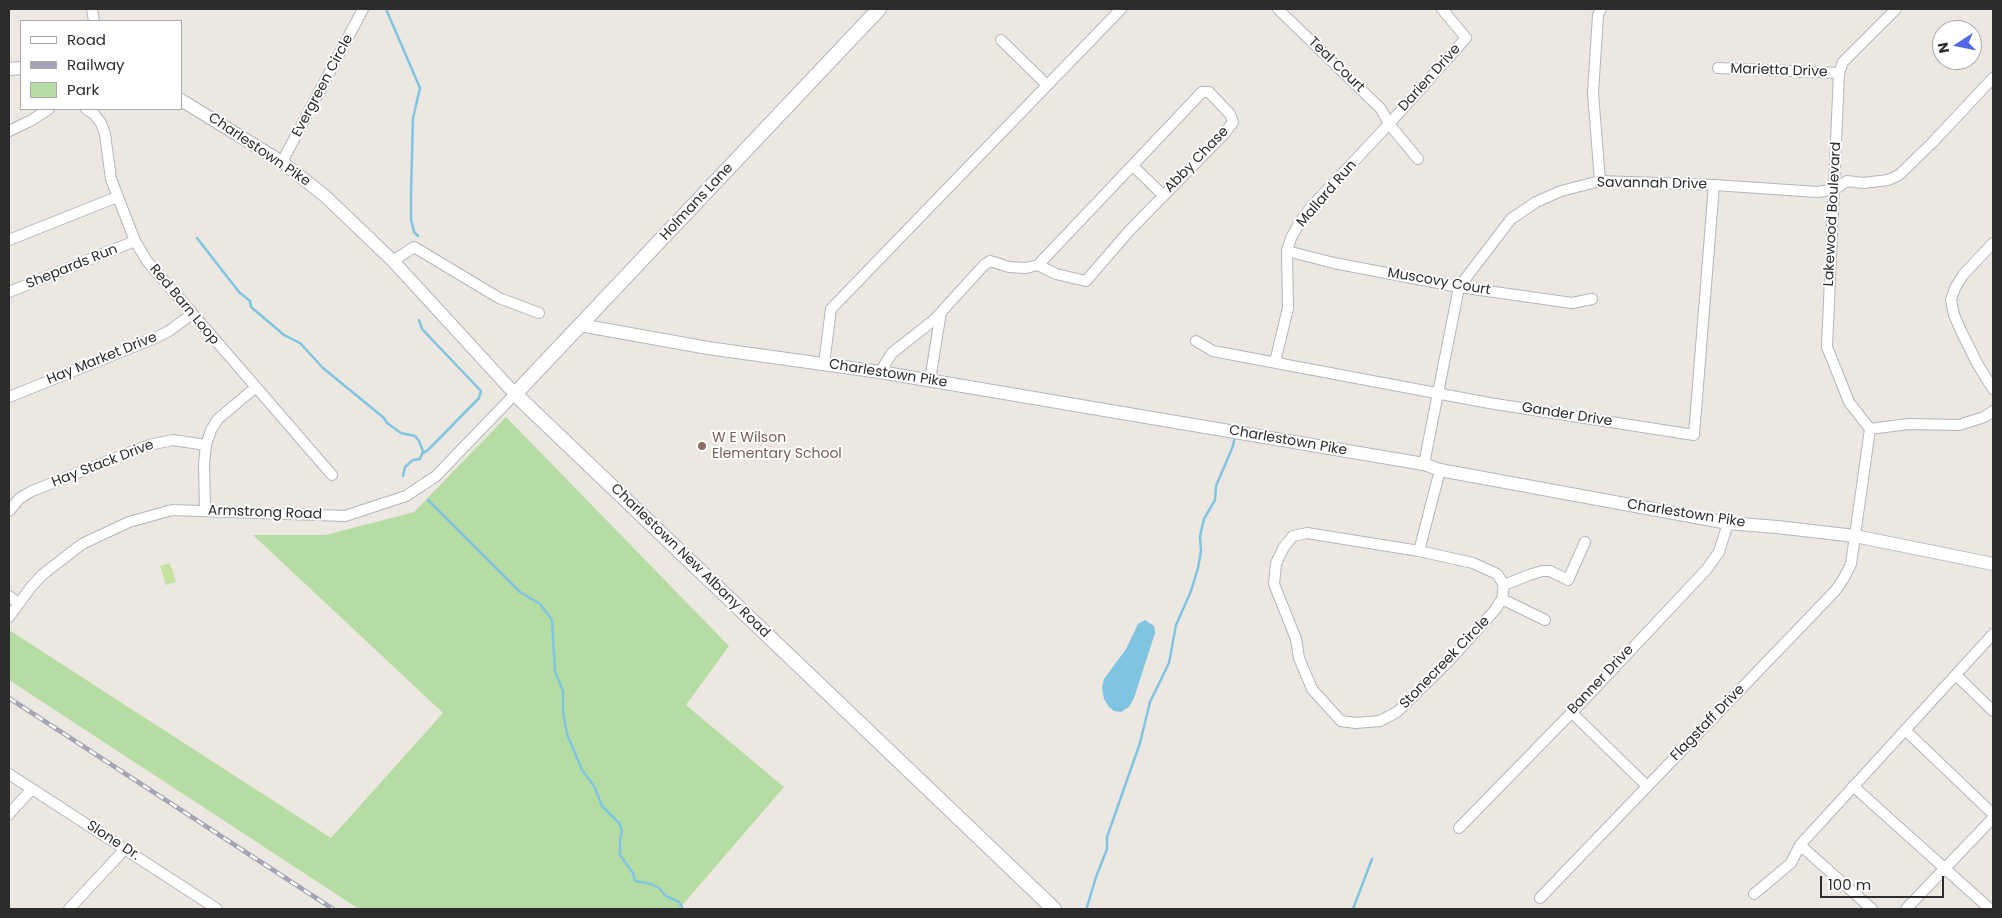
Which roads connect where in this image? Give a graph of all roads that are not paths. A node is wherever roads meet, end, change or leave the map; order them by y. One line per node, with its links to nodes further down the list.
1 (363, 9): 19 (street, Evergreen Circle)
2 (879, 9): 39 (main road, Holmans Lane)
3 (1121, 9): 12 (street)
4 (1278, 9): 16 (street, Teal Court)
5 (1442, 9): 16 (street, Darien Drive)
6 (1601, 9): 21 (street)
7 (1896, 9): 10 (street)
8 (1002, 40): 12 (street)
9 (1718, 68): 10 (street, Marietta Drive)
10 (1839, 73): 23 (street, Lakewood Boulevard)
11 (1993, 78): 23 (street, Savannah Drive)
12 (1047, 85): 42 (street)
13 (182, 101): 19 (street, Charlestown Pike)
14 (48, 110): 17 (street)
15 (88, 110): 25 (street, Red Barn Loop)
16 (1389, 124): 18 (street, Teal Court); 30 (street, Mallard Run)
17 (9, 131)
18 (1418, 158)
19 (282, 162): 26 (street, Charlestown Pike)
20 (1133, 166): 24 (street); 24 (street, Abby Chase); 32 (street, Abby Chase)
21 (1600, 181): 22 (street, Savannah Drive); 33 (street, Savannah Drive)
22 (1714, 185): 23 (street, Savannah Drive); 47 (street, Gander Drive)
23 (1835, 189): 51 (street, Lakewood Boulevard)
24 (1163, 195): 32 (street, Abby Chase)
25 (117, 196): 27 (street); 28 (street, Red Barn Loop)
26 (335, 204): 31 (street, Charlestown New Albany Road)
27 (9, 240)
28 (135, 242): 34 (street, Shepards Run); 38 (street, Red Barn Loop)
29 (1993, 243): 46 (street)
30 (1286, 251): 33 (street, Muscovy Court); 41 (street, Mallard Run)
31 (393, 261): 36 (street); 48 (street, Charlestown New Albany Road)
32 (1038, 265): 37 (street, Abby Chase)
33 (1459, 287): 35 (street, Muscovy Court); 47 (street, Savannah Drive)
34 (9, 292)
35 (1592, 299)
36 (539, 312)
37 (941, 312): 43 (street, Abby Chase); 44 (street)
38 (192, 314): 45 (street, Red Barn Loop); 49 (street, Hay Market Drive)
39 (580, 325): 42 (street, Charlestown Pike); 48 (main road, Holmans Lane)
40 (1196, 341): 41 (street, Gander Drive)
41 (1275, 362): 47 (street, Gander Drive)
42 (824, 364): 43 (street, Charlestown Pike)
43 (880, 372): 44 (street, Charlestown Pike)
44 (930, 380): 53 (street, Charlestown Pike)
45 (256, 388): 52 (street); 55 (street, Red Barn Loop)
46 (1993, 389)
47 (1438, 393): 53 (street, Savannah Drive)
48 (515, 394): 56 (street, Armstrong Road); 87 (main road, Charlestown New Albany Road)
49 (9, 397)
50 (1993, 411): 51 (street)
51 (1870, 429): 59 (street)
52 (206, 445): 56 (street); 57 (street, Hay Stack Drive)
53 (1424, 464): 54 (street, Charlestown Pike)
54 (1440, 470): 58 (street, Charlestown Pike); 61 (street)
55 (332, 476)
56 (206, 510): 66 (street, Armstrong Road)
57 (9, 511)
58 (1728, 523): 59 (street, Charlestown Pike); 72 (street, Banner Drive)
59 (1856, 536): 62 (street, Charlestown Pike); 75 (street, Flagstaff Drive)
60 (1585, 542): 63 (street)
61 (1419, 551): 63 (street, Stonecreek Circle); 65 (street, Stonecreek Circle)
62 (1993, 564)
63 (1504, 585): 65 (street, Stonecreek Circle)
64 (9, 596): 66 (street)
65 (1502, 599): 68 (street)
66 (18, 603): 67 (street, Armstrong Road)
67 (9, 617)
68 (1545, 620)
69 (1993, 634): 70 (street)
70 (1956, 675): 71 (street); 73 (street)
71 (1993, 711)
72 (1570, 712): 75 (street); 81 (street, Banner Drive)
73 (1905, 730): 76 (street); 79 (street)
74 (9, 774): 77 (street, Slone Dr.)
75 (1646, 786): 86 (street, Flagstaff Drive)
76 (1854, 786): 82 (street); 84 (street)
77 (32, 789): 78 (street); 83 (street, Slone Dr.)
78 (9, 814)
79 (1993, 814)
80 (1993, 818): 84 (street)
81 (1459, 828)
82 (1800, 844): 85 (street); 90 (street)
83 (125, 849): 88 (street); 89 (street, Slone Dr.)
84 (1945, 869): 91 (street); 92 (street)
85 (1754, 894)
86 (1540, 898)
87 (1048, 907)
88 (69, 909)
89 (217, 909)
90 (1872, 909)
91 (1906, 909)
92 (1990, 909)

